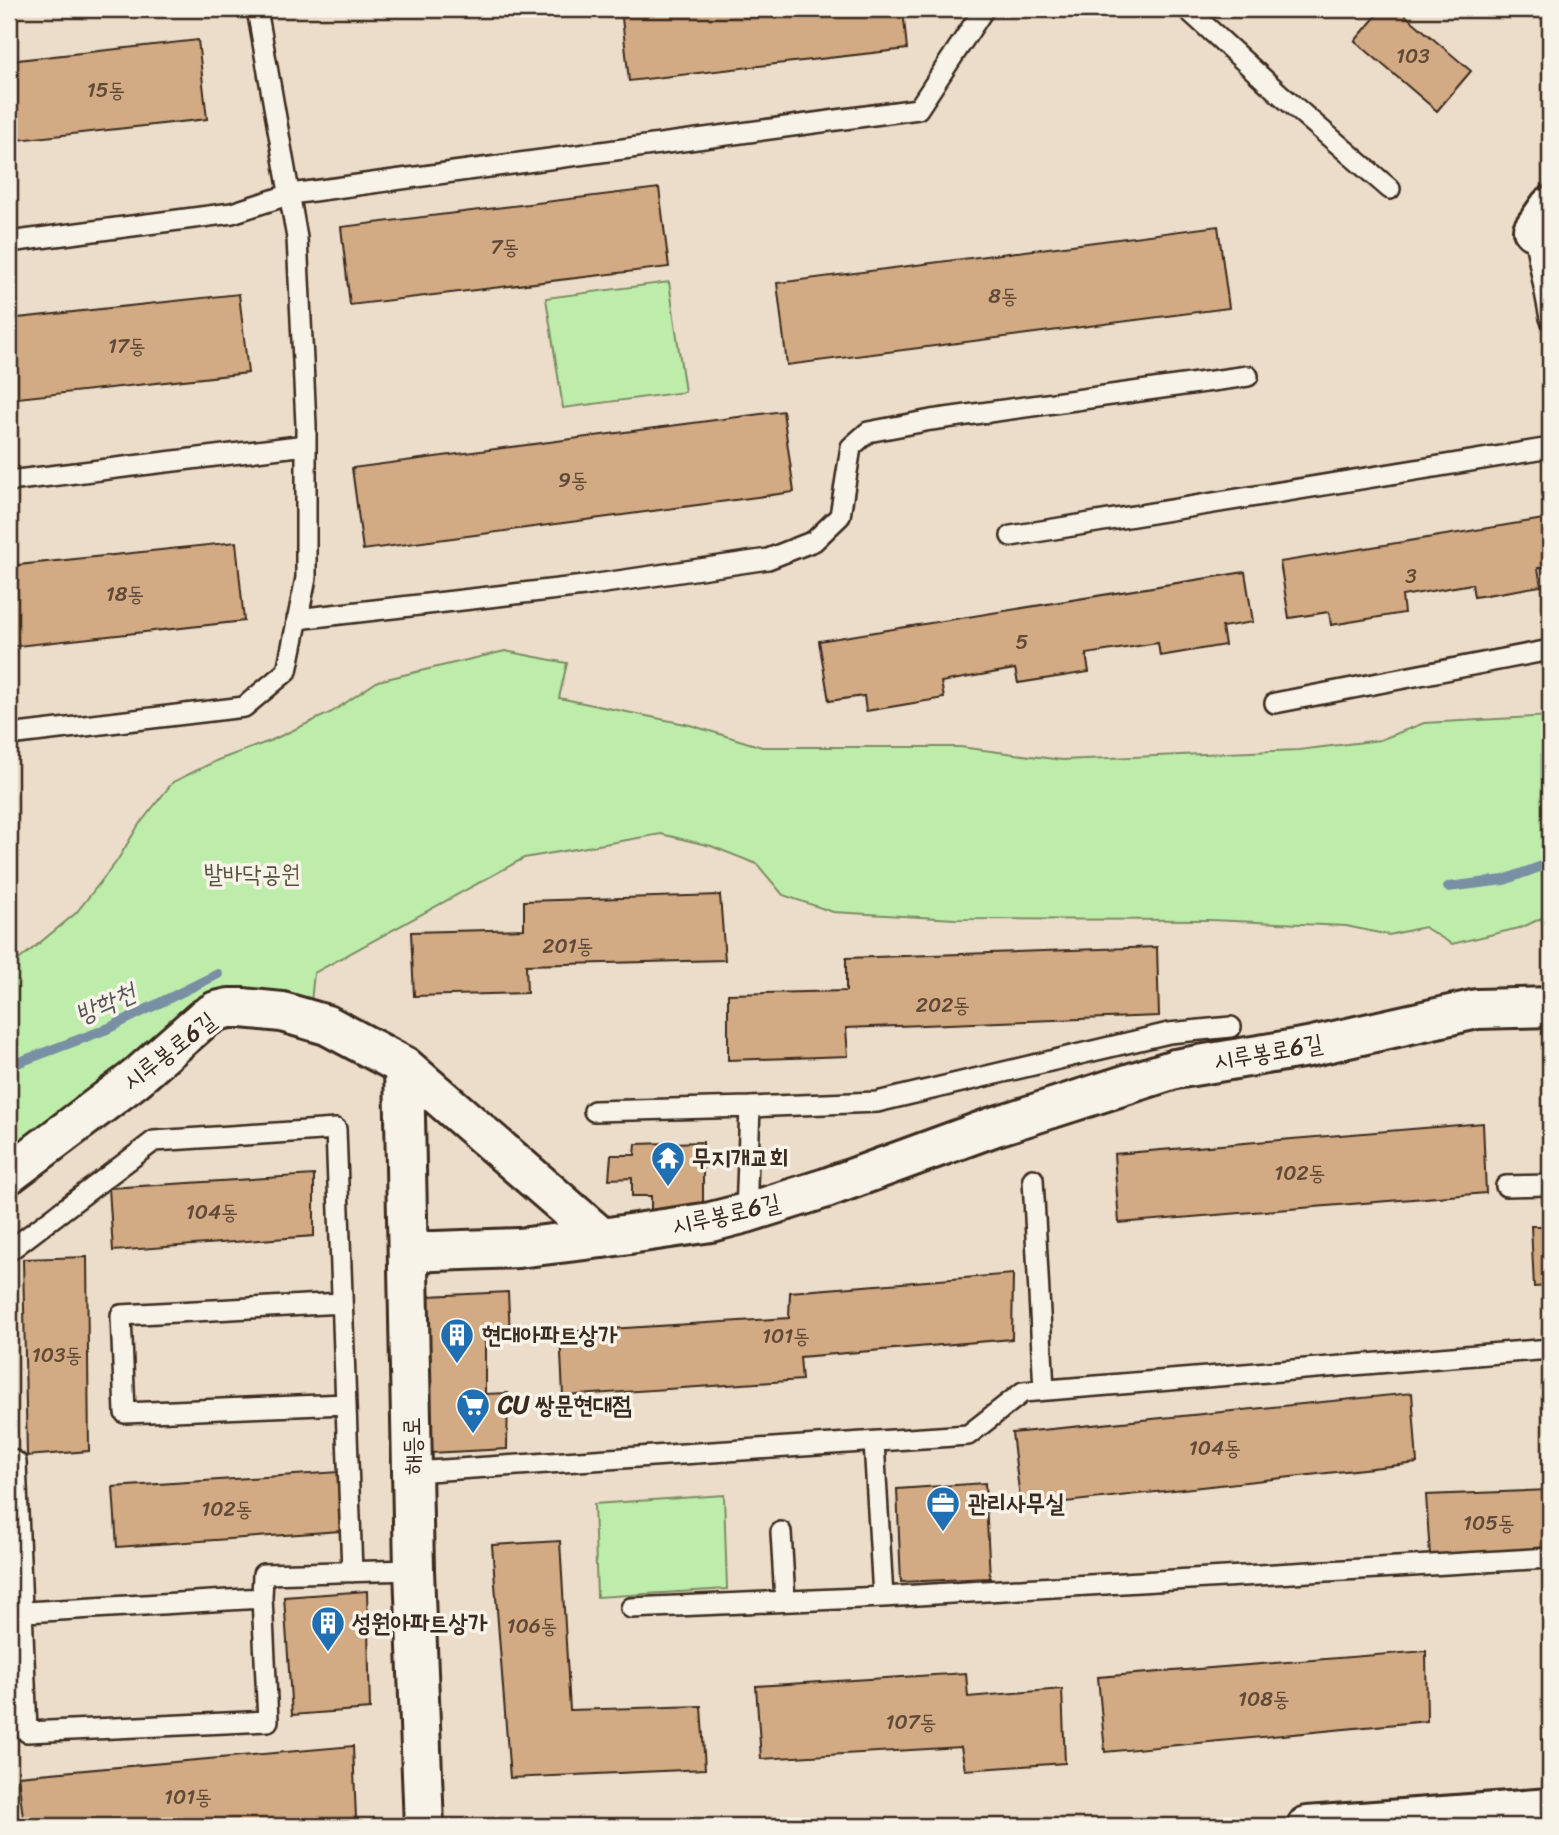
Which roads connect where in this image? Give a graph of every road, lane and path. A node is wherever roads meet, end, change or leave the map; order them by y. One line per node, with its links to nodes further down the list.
1 (257, 9): 5 (lane)
2 (984, 9): 5 (lane)
3 (1187, 9): 4 (lane)
4 (1390, 189)
5 (291, 194): 7 (lane); 10 (lane)
6 (1542, 218): 8 (lane)
7 (9, 242)
8 (1550, 317)
9 (1248, 376): 14 (lane)
10 (306, 445): 12 (lane); 14 (lane)
11 (1550, 448): 13 (lane)
12 (9, 481)
13 (1011, 536)
14 (297, 620): 17 (lane)
15 (1550, 650): 16 (lane)
16 (1276, 703)
17 (9, 735)
18 (1550, 1007): 27 (street, 시루봉로6길)
19 (1231, 1027): 21 (lane)
20 (404, 1066): 23 (street, 시루봉로6길); 28 (street, 시루봉로6길); 30 (street, 해등로)
21 (750, 1107): 22 (lane); 27 (lane)
22 (594, 1111)
23 (9, 1174)
24 (1034, 1180): 33 (lane)
25 (1550, 1185): 26 (lane)
26 (1507, 1186)
27 (746, 1213): 28 (street, 시루봉로6길)
28 (602, 1238): 30 (street)
29 (9, 1251): 31 (lane)
30 (408, 1252): 37 (street, 해등로)
31 (342, 1303): 34 (lane); 34 (lane)
32 (1550, 1349): 33 (lane)
33 (1044, 1390): 35 (lane)
34 (346, 1404): 41 (lane)
35 (874, 1442): 37 (lane); 42 (lane)
36 (9, 1458): 46 (lane)
37 (413, 1472): 40 (street, 해등로)
38 (781, 1531): 44 (lane)
39 (1550, 1558): 42 (lane)
40 (414, 1570): 41 (lane); 48 (street, 해등로)
41 (352, 1572): 43 (lane)
42 (883, 1597): 44 (lane)
43 (262, 1598): 46 (lane); 46 (lane)
44 (785, 1601): 45 (lane)
45 (631, 1608)
46 (16, 1613)
47 (1550, 1808): 49 (street)
48 (424, 1826)
49 (1307, 1826)

